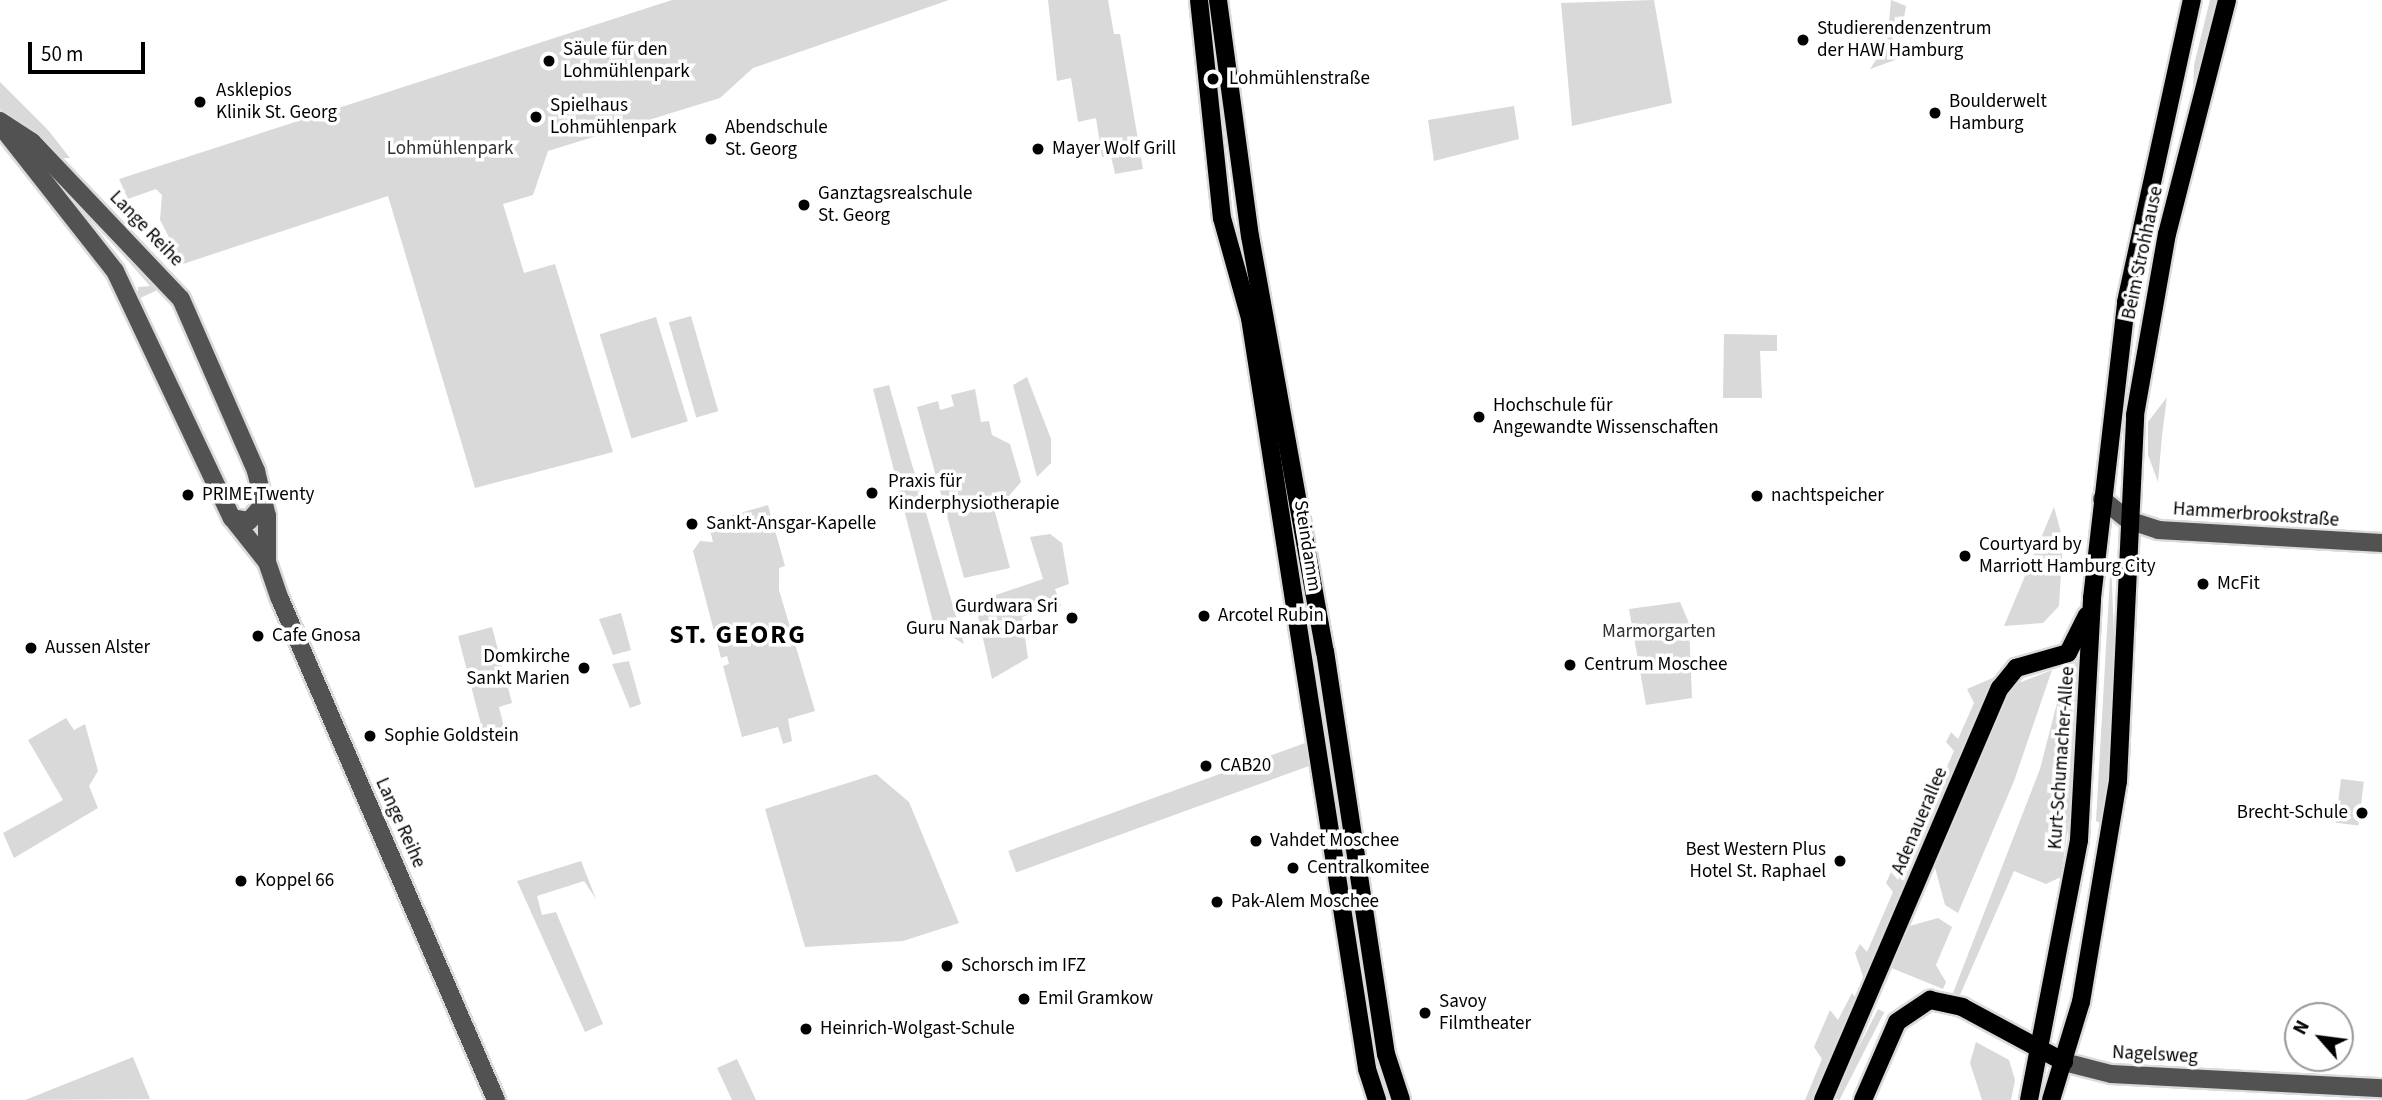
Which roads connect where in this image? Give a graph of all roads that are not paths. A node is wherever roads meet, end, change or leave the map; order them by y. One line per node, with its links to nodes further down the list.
1 (1199, 0): 17 (main road, Steindamm)
2 (1218, 0): 18 (main road, Steindamm)
3 (2192, 0): 6 (main road, Beim Strohhause)
4 (2227, 0): 9 (main road, Beim Strohhause)
5 (0, 123): 7 (street, Lange Reihe); 8 (street, Lange Reihe)
6 (2102, 499): 9 (street); 12 (main road, Kurt-Schumacher-Allee)
7 (264, 504): 8 (street); 11 (street, Lange Reihe)
8 (232, 518): 11 (street, Lange Reihe)
9 (2129, 520): 10 (street, Hammerbrookstraße); 14 (main road)
10 (2382, 542)
11 (267, 562): 16 (street, Lange Reihe)
12 (2092, 598): 13 (main road, Kurt-Schumacher-Allee); 19 (main road, Adenauerallee)
13 (2038, 1048): 14 (main road, Nagelsweg); 20 (main road, Nagelsweg); 21 (main road, Kurt-Schumacher-Allee)
14 (2064, 1062): 15 (street, Nagelsweg); 22 (main road)
15 (2382, 1088)
16 (496, 1100)
17 (1377, 1100)
18 (1401, 1100)
19 (1823, 1100)
20 (1863, 1100)
21 (2029, 1100)
22 (2051, 1100)

